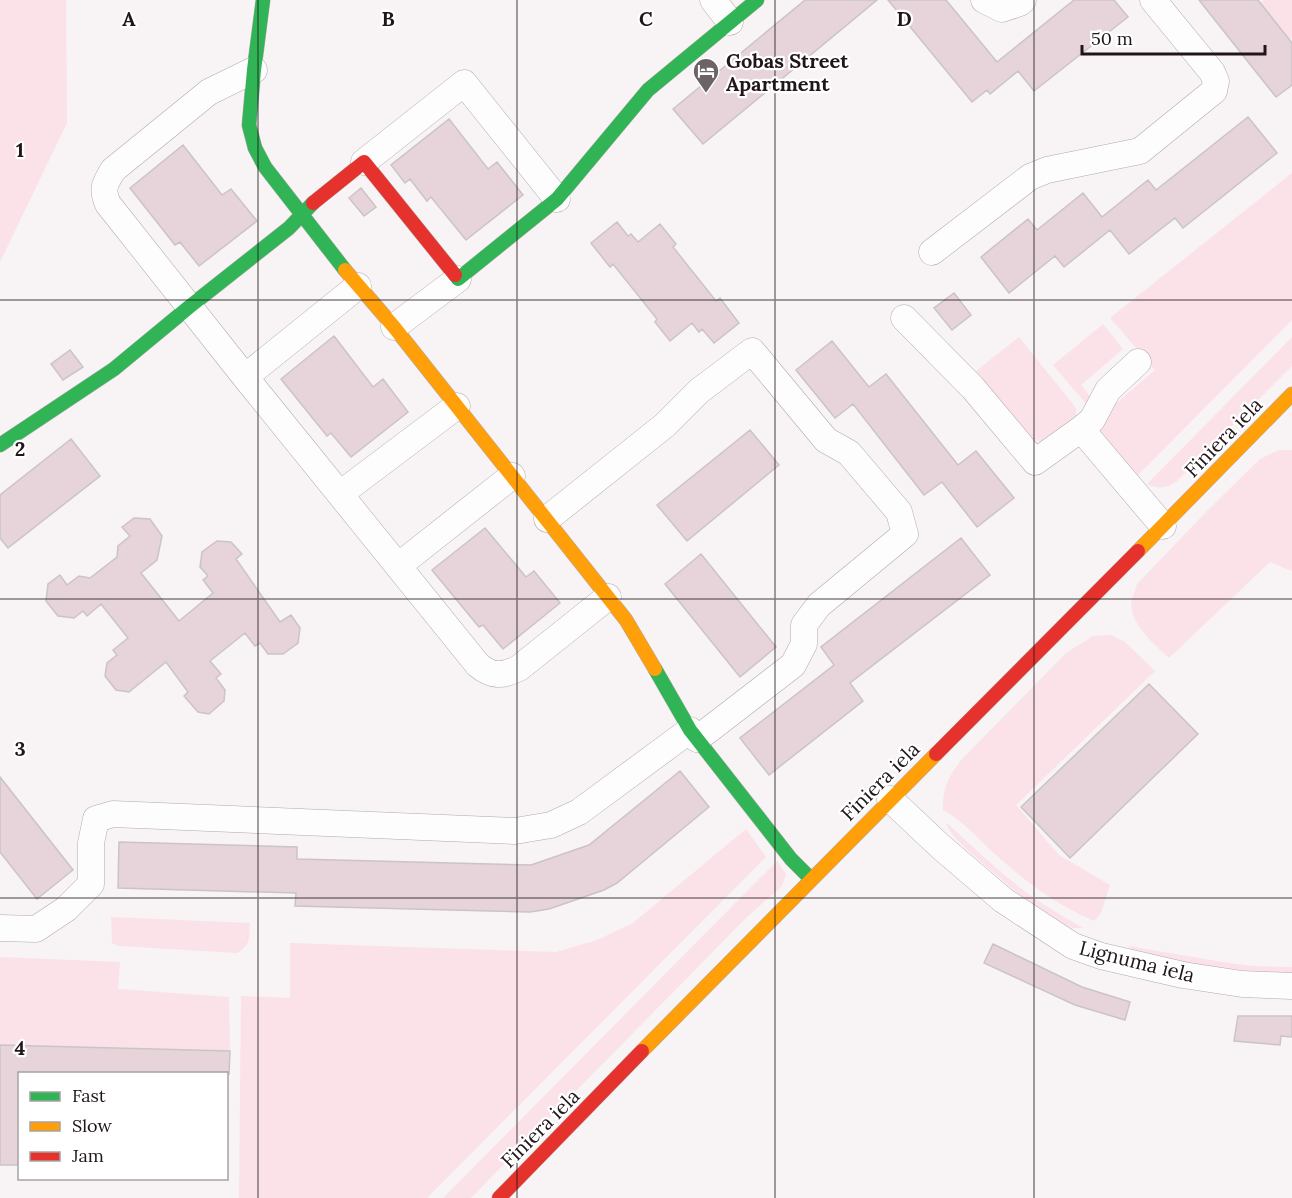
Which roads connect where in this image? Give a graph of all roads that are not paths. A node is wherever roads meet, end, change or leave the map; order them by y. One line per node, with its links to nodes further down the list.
1 (263, 0): 8 (street)
2 (713, 0): 7 (street)
3 (757, 0): 7 (street)
4 (984, 0): 5 (street)
5 (1023, 0)
6 (1154, 0): 12 (street)
7 (730, 22): 10 (street)
8 (254, 70): 11 (street); 15 (street)
9 (364, 162): 10 (street); 11 (street); 13 (street)
10 (557, 199): 13 (street)
11 (301, 214): 14 (street); 15 (street)
12 (932, 252)
13 (458, 279): 17 (street)
14 (358, 286): 17 (street); 19 (street)
15 (189, 306): 19 (street); 23 (street)
16 (904, 318): 22 (street)
17 (394, 327): 21 (street)
18 (1138, 362): 22 (street)
19 (245, 377): 25 (street)
20 (1292, 394): 27 (street, Finiera iela)
21 (457, 406): 24 (street); 25 (street)
22 (1081, 429): 27 (street)
23 (0, 445)
24 (512, 476): 26 (street); 28 (street)
25 (340, 494): 28 (street)
26 (547, 519): 29 (street); 30 (street)
27 (1163, 526): 31 (street, Finiera iela)
28 (398, 566): 29 (street)
29 (608, 597): 30 (street)
30 (693, 734): 32 (street); 33 (street)
31 (890, 799): 32 (street, Finiera iela); 34 (street, Lignuma iela)
32 (811, 879): 35 (street, Finiera iela)
33 (0, 928)
34 (1292, 986)
35 (499, 1198)

